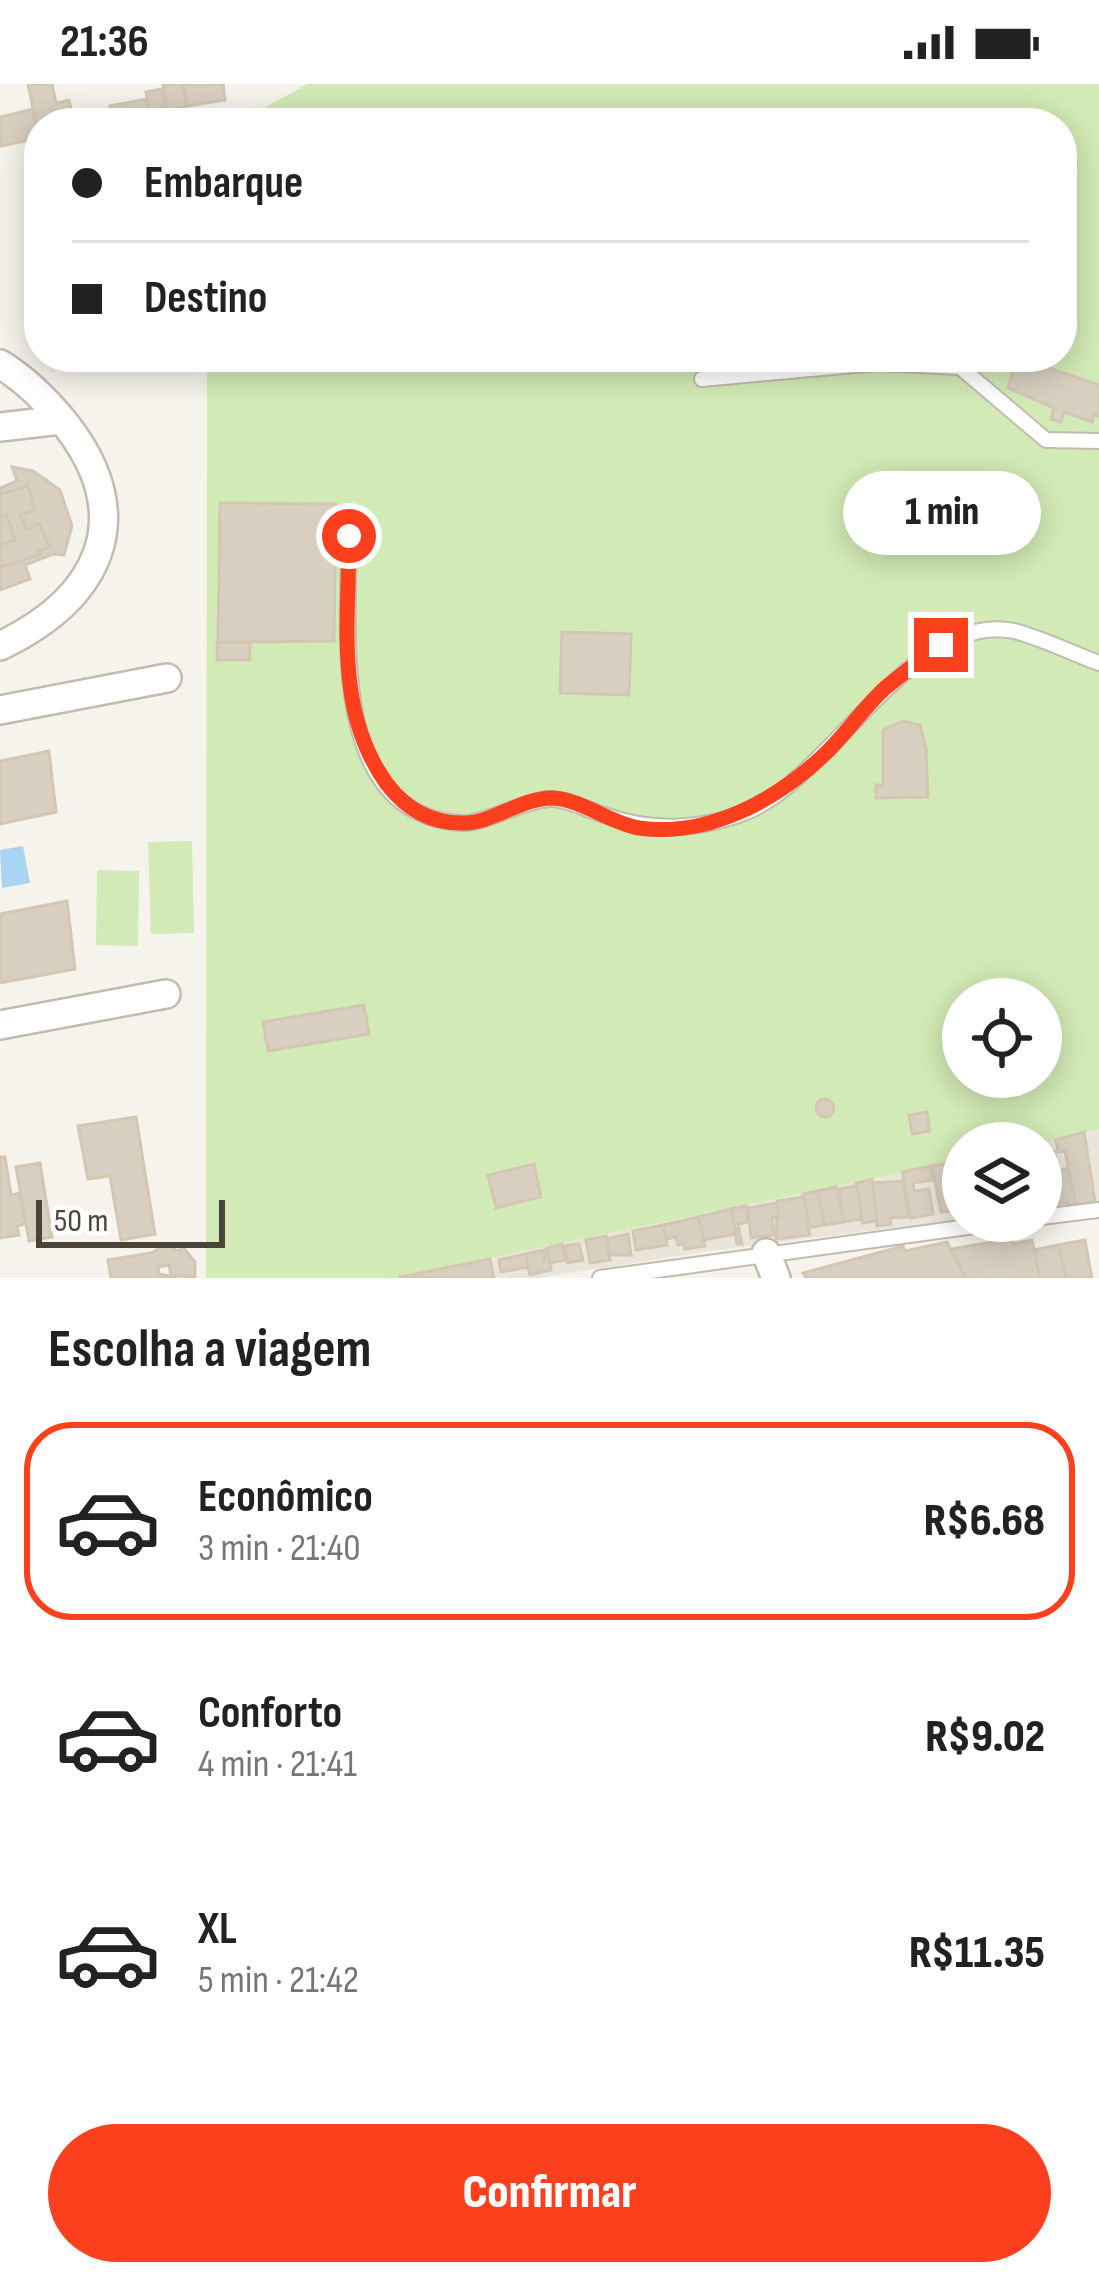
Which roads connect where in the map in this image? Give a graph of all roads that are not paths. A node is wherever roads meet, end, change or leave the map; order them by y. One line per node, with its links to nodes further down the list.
1 (0, 364): 5 (street)
2 (778, 372): 4 (lane)
3 (968, 372): 7 (lane)
4 (702, 379)
5 (62, 420): 6 (street); 9 (street)
6 (0, 427)
7 (1099, 441)
8 (349, 536): 10 (lane)
9 (0, 646)
10 (1099, 663)
11 (167, 678): 12 (street)
12 (0, 710)
13 (166, 994): 14 (street)
14 (0, 1025)
15 (1099, 1210): 16 (lane)
16 (1062, 1214)
17 (942, 1234): 18 (lane)
18 (771, 1265): 19 (lane)
19 (600, 1278)

